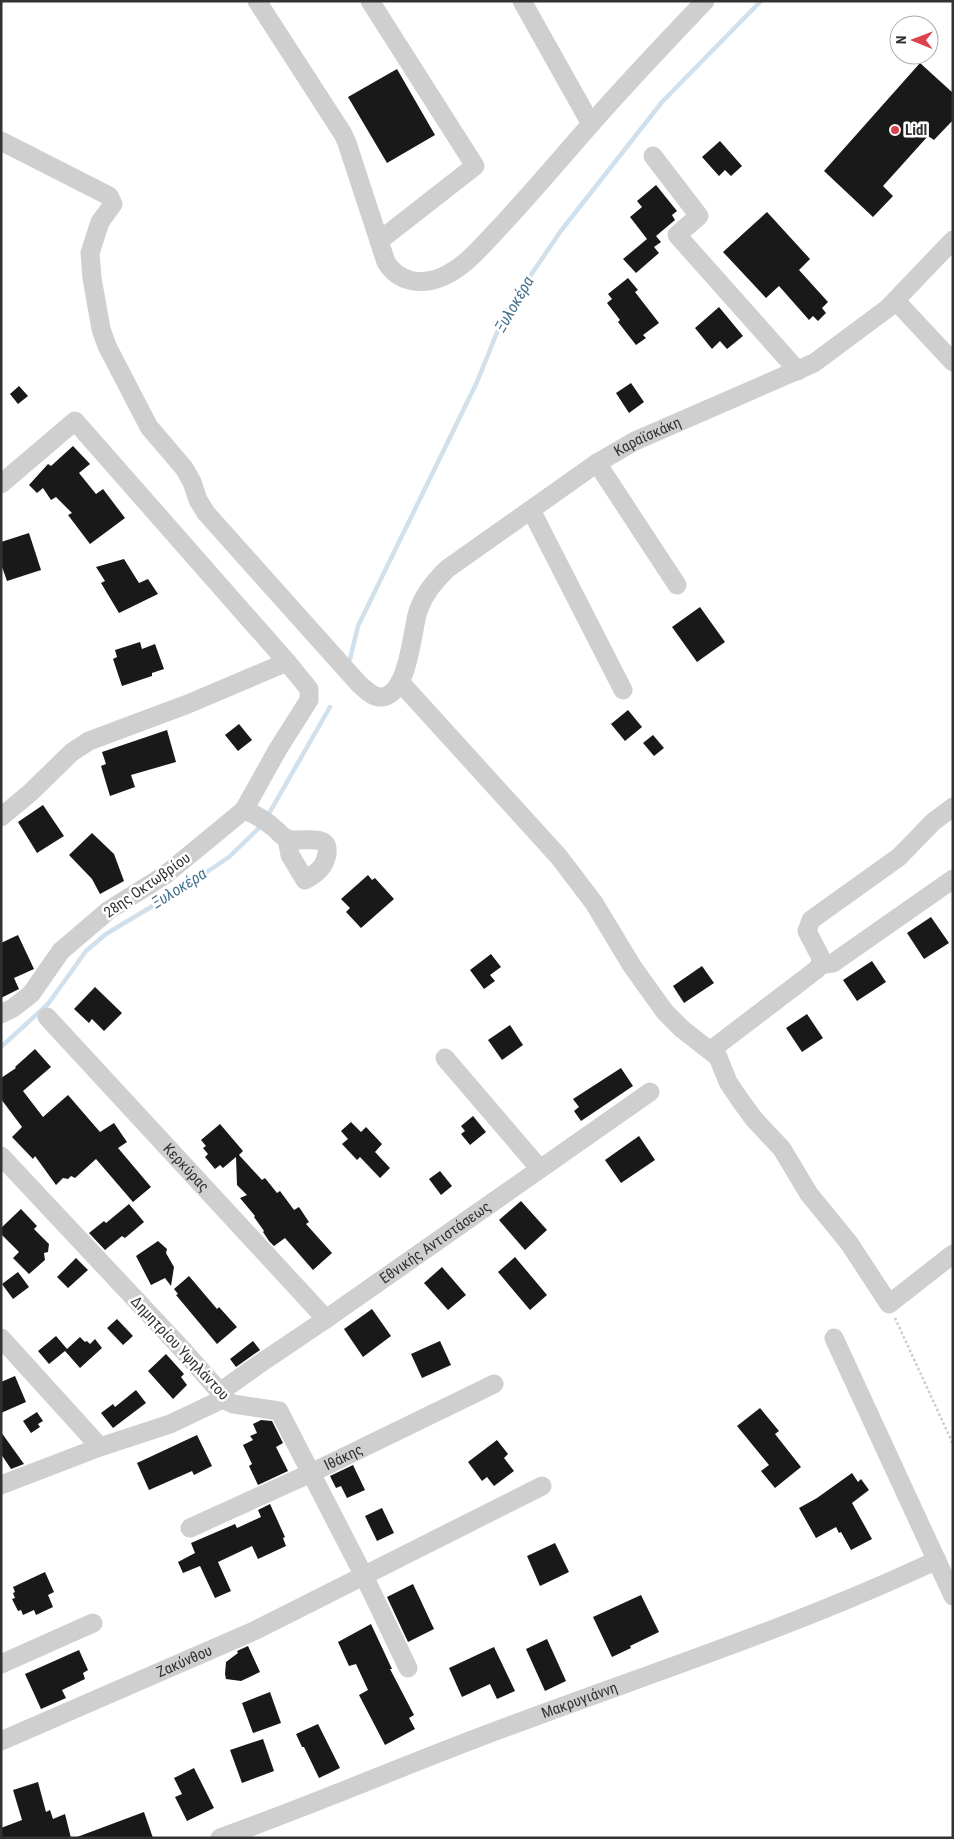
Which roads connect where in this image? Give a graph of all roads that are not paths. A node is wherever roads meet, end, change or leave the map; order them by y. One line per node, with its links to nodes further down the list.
1 (257, 1): 9 (street)
2 (370, 1): 9 (street)
3 (522, 1): 5 (street)
4 (705, 1): 5 (street)
5 (591, 124): 9 (street)
6 (1, 141): 18 (street)
7 (653, 156): 12 (street)
8 (953, 240): 10 (street, Καραϊσκάκη)
9 (380, 241)
10 (896, 300): 11 (street); 12 (street, Καραϊσκάκη)
11 (953, 362)
12 (798, 372): 13 (street, Καραϊσκάκη)
13 (597, 463): 15 (street, Καραϊσκάκη); 16 (street)
14 (1, 484): 17 (street)
15 (531, 510): 18 (street, Καραϊσκάκη); 19 (street)
16 (677, 585)
17 (287, 662): 21 (street); 22 (street, 28ης Οκτωβρίου)
18 (400, 682): 28 (street)
19 (624, 690)
20 (953, 806): 25 (street)
21 (1, 817)
22 (258, 818): 23 (street); 26 (street, 28ης Οκτωβρίου)
23 (287, 839)
24 (953, 879): 25 (street)
25 (821, 964): 28 (street)
26 (1, 1014)
27 (47, 1017): 34 (street, Κερκύρας)
28 (711, 1050): 33 (street)
29 (445, 1058): 32 (street)
30 (650, 1092): 32 (street, Εθνικής Αντιστάσεως)
31 (1, 1156): 38 (street, Δημητρίου Υψηλάντου)
32 (540, 1169): 34 (street, Εθνικής Αντιστάσεως)
33 (953, 1254)
34 (326, 1319): 38 (street, Εθνικής Αντιστάσεως)
35 (1, 1338): 39 (street)
36 (834, 1338): 44 (street)
37 (494, 1384): 40 (street, Ιθάκης)
38 (222, 1396): 39 (street, Εθνικής Αντιστάσεως); 40 (street, Δημητρίου Υψηλάντου)
39 (100, 1447): 41 (street, Εθνικής Αντιστάσεως)
40 (311, 1473): 43 (street, Ιθάκης); 45 (street, Δημητρίου Υψηλάντου)
41 (1, 1485)
42 (542, 1486): 45 (street, Ζακύνθου)
43 (190, 1528)
44 (937, 1560): 46 (street); 51 (street, Μακρυγιάννη)
45 (364, 1576): 49 (street, Δημητρίου Υψηλάντου); 50 (street, Ζακύνθου)
46 (953, 1596)
47 (93, 1623): 48 (street)
48 (1, 1664)
49 (408, 1668)
50 (1, 1741)
51 (220, 1838)

